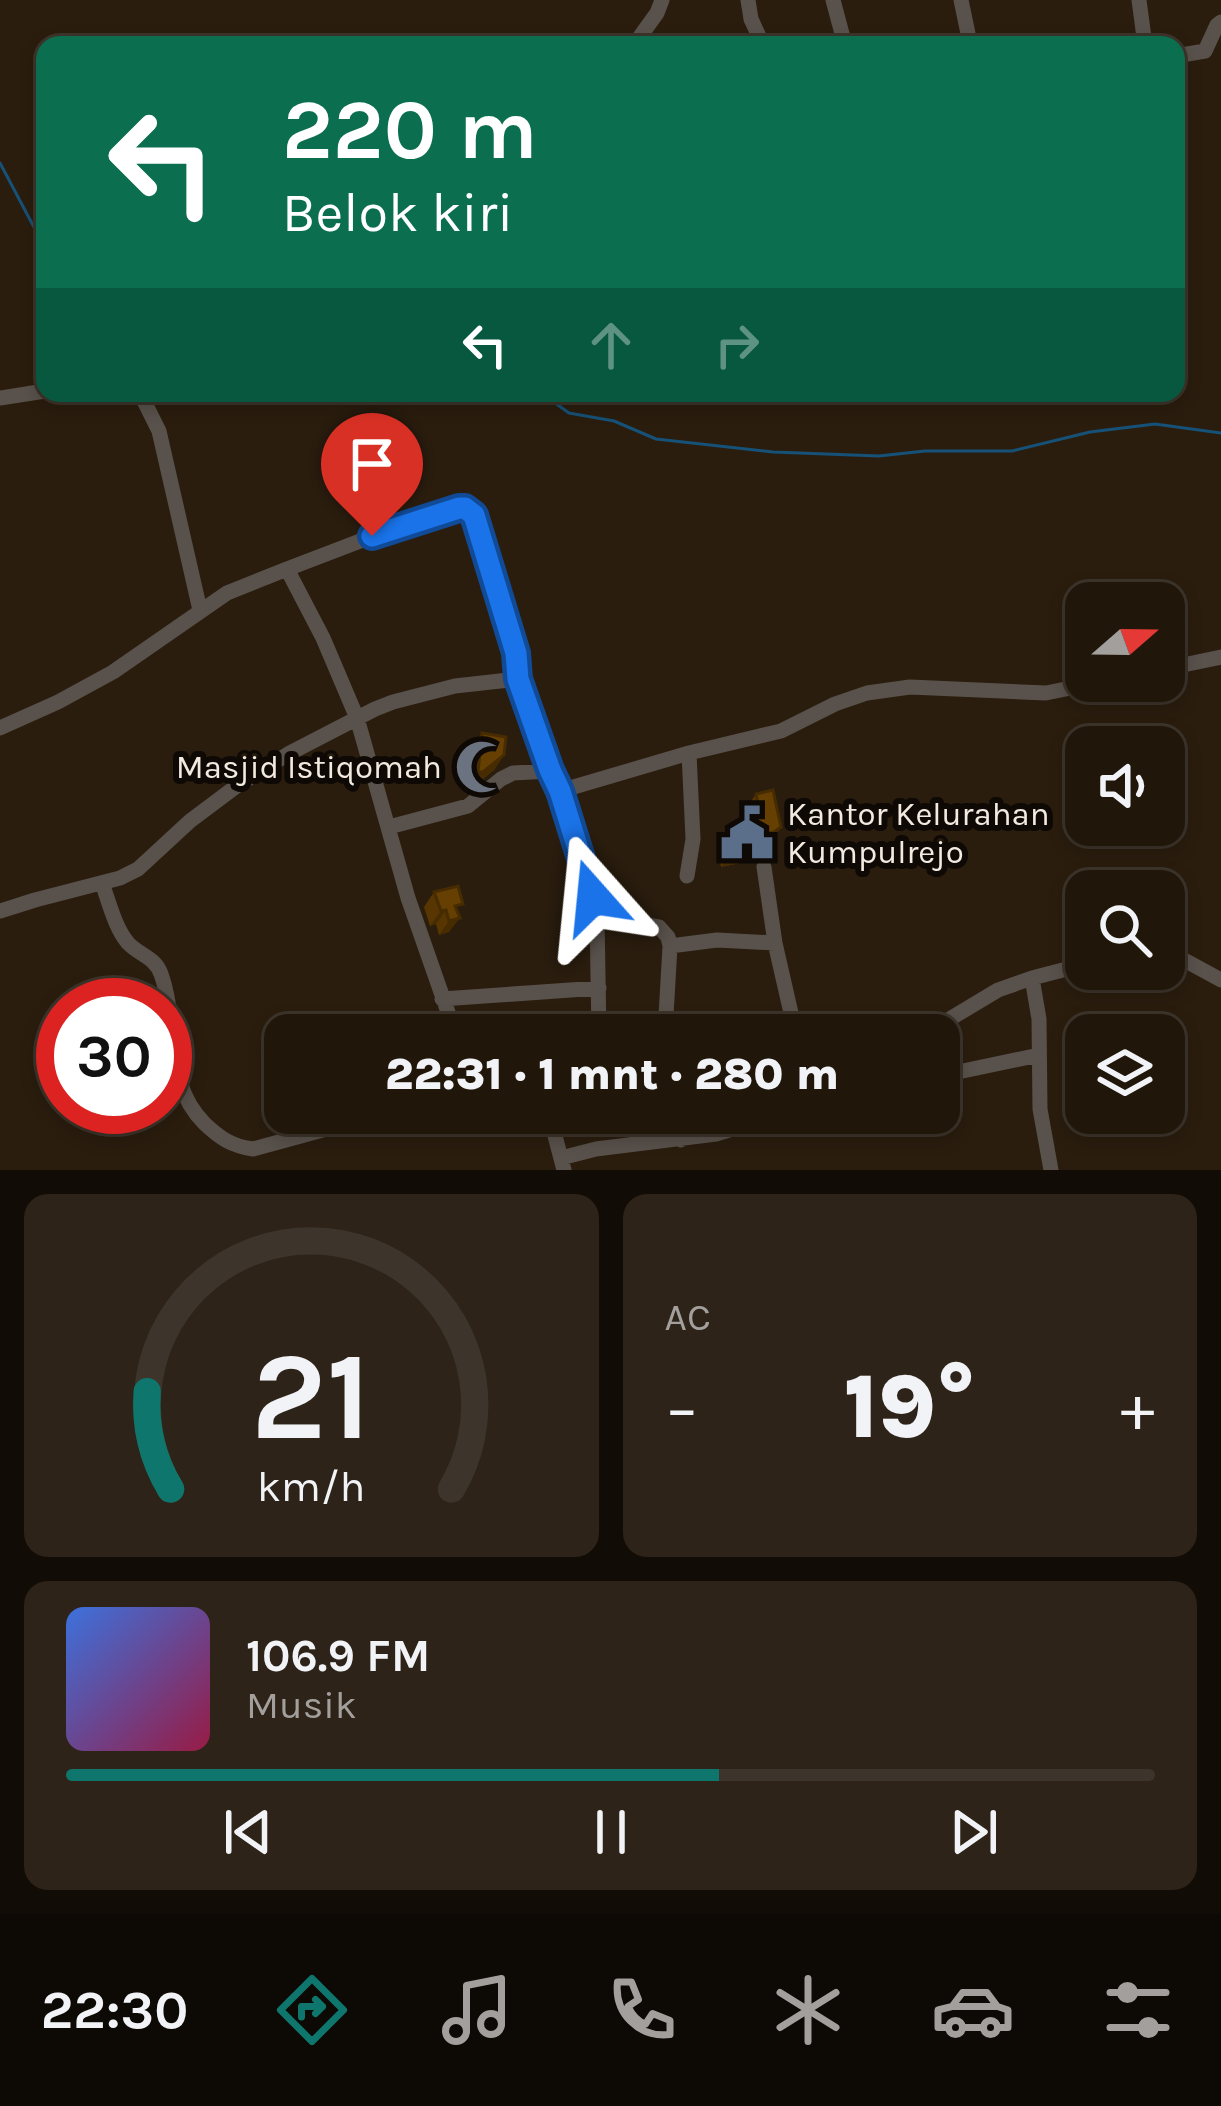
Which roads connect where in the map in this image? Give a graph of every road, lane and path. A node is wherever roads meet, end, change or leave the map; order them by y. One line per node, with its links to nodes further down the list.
1 (662, 0): 7 (street)
2 (748, 0): 8 (street)
3 (832, 0): 9 (street)
4 (961, 0): 10 (street)
5 (1139, 0): 11 (street)
6 (1221, 22): 12 (street)
7 (640, 36)
8 (759, 36)
9 (842, 36)
10 (972, 36)
11 (1144, 36)
12 (1185, 54)
13 (36, 392): 14 (street)
14 (0, 398)
15 (144, 402): 17 (street)
16 (287, 569): 17 (street); 20 (street); 22 (street)
17 (200, 610): 23 (street)
18 (1221, 657): 19 (street)
19 (1185, 665)
20 (518, 679): 22 (street); 25 (street)
21 (1065, 689): 24 (street)
22 (358, 718): 27 (street); 30 (street)
23 (0, 728)
24 (689, 754): 26 (street); 29 (street)
25 (550, 770): 26 (street); 27 (street)
26 (560, 791): 32 (street)
27 (388, 827): 40 (street)
28 (764, 867): 33 (street)
29 (687, 876)
30 (102, 883): 31 (street); 48 (street)
31 (0, 911)
32 (597, 917): 34 (street); 39 (street)
33 (775, 943): 34 (street); 44 (street)
34 (670, 946): 43 (street)
35 (1185, 960): 38 (street)
36 (1065, 969): 37 (street)
37 (1032, 978): 45 (street); 46 (street)
38 (1221, 980)
39 (599, 988): 40 (street); 42 (street)
40 (442, 999): 41 (street)
41 (448, 1014)
42 (600, 1014)
43 (666, 1014)
44 (791, 1014)
45 (958, 1014)
46 (1039, 1055): 47 (street); 54 (street)
47 (960, 1072)
48 (308, 1134)
49 (555, 1134): 53 (street)
50 (680, 1134): 52 (street)
51 (711, 1134): 52 (street)
52 (681, 1140): 53 (street)
53 (562, 1164)
54 (1051, 1170)

